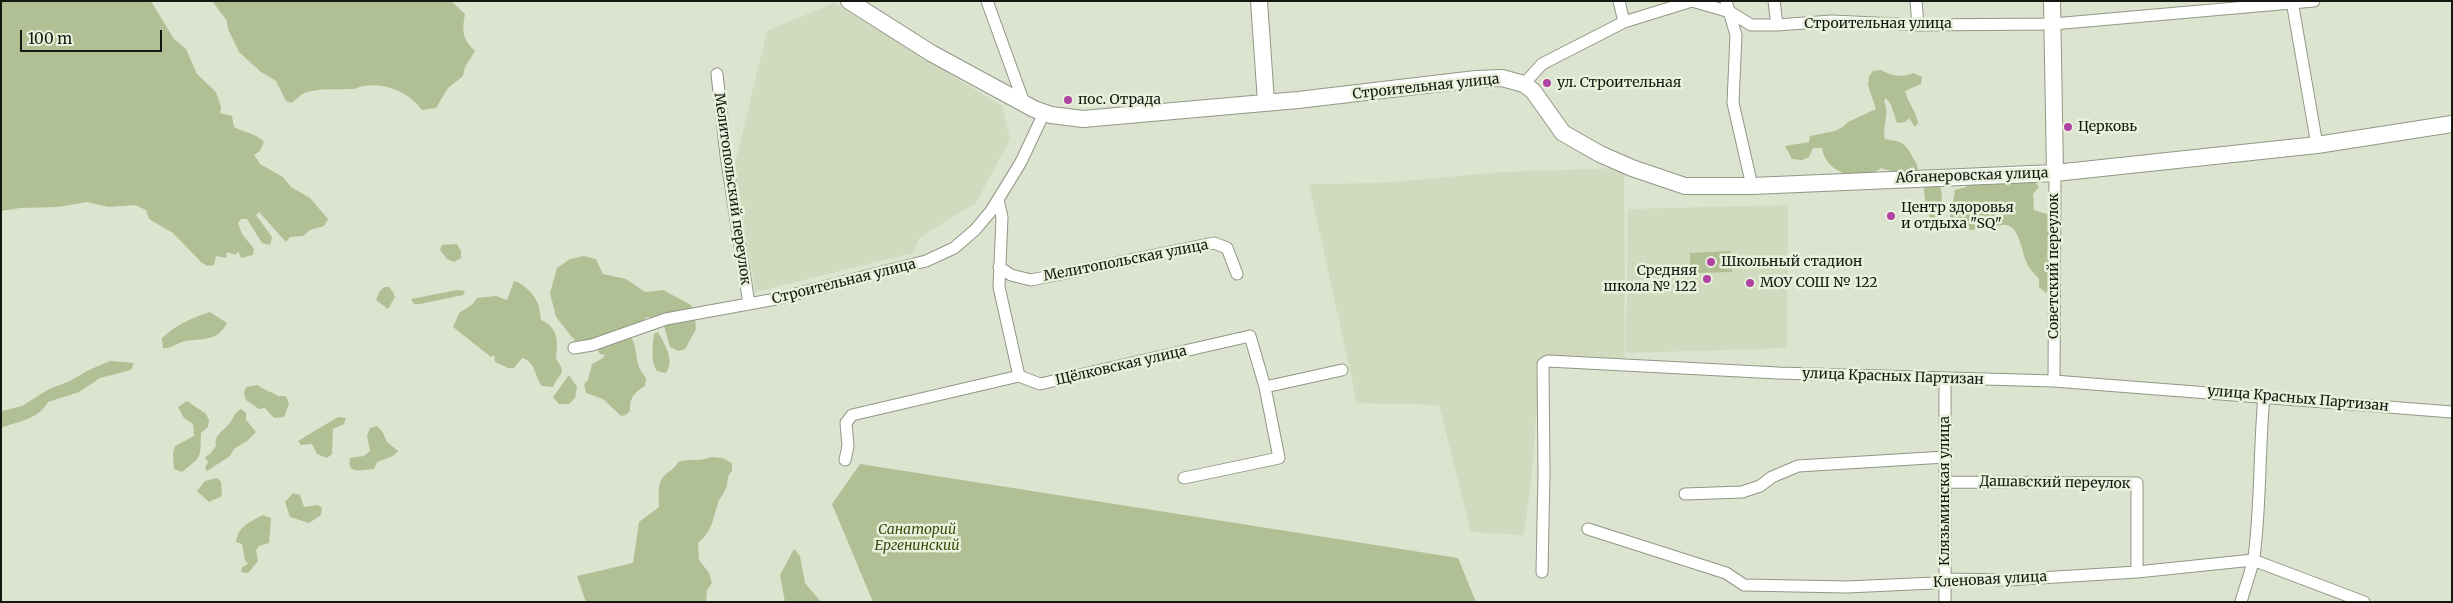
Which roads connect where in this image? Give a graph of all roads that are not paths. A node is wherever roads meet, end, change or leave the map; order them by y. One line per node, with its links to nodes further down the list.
1 (849, 1): 18 (street, Строительная улица)
2 (987, 1): 18 (street)
3 (1259, 1): 17 (street)
4 (1619, 1): 11 (street)
5 (1774, 1): 13 (street)
6 (1916, 1): 14 (street)
7 (2052, 1): 12 (street, Советский переулок)
8 (2314, 1): 9 (street, Строительная улица)
9 (2292, 3): 12 (street, Строительная улица); 21 (street)
10 (1728, 7): 11 (street, Строительная улица); 13 (street, Строительная улица); 23 (street)
11 (1624, 22): 16 (street, Строительная улица)
12 (2052, 24): 14 (street, Строительная улица); 22 (street, Советский переулок)
13 (1777, 25): 14 (street, Строительная улица)
14 (1918, 25)
15 (717, 74): 27 (street, Мелитопольский переулок)
16 (1524, 84): 17 (street, Строительная улица); 23 (street, Абганеровская улица)
17 (1266, 102): 19 (street, Строительная улица)
18 (1024, 103): 19 (street, Строительная улица)
19 (1044, 113): 24 (street, Строительная улица)
20 (2452, 124): 21 (street, Абганеровская улица)
21 (2317, 144): 22 (street, Абганеровская улица)
22 (2055, 173): 23 (street, Абганеровская улица); 32 (street, Советский переулок)
23 (1752, 186)
24 (998, 200): 25 (street); 27 (street, Строительная улица)
25 (1000, 267): 26 (street, Мелитопольская улица); 30 (street)
26 (1237, 274)
27 (749, 304): 28 (street, Строительная улица)
28 (574, 348)
29 (1342, 370): 33 (street)
30 (1019, 376): 33 (street, Щёлковская улица); 37 (street)
31 (1945, 380): 32 (street, улица Красных Партизан); 36 (street, Клязьминская улица); 43 (street, улица Красных Партизан)
32 (2054, 381): 34 (street, улица Красных Партизан)
33 (1265, 388): 38 (street)
34 (2264, 396): 35 (street, улица Красных Партизан); 42 (street)
35 (2452, 412)
36 (1945, 457): 39 (street, Клязьминская улица); 40 (street)
37 (845, 460)
38 (1184, 478)
39 (1946, 482): 44 (street, Дашавский переулок); 45 (street, Клязьминская улица)
40 (1685, 494)
41 (1588, 529): 45 (street, Кленовая улица)
42 (2253, 560): 44 (street, Кленовая улица); 47 (street); 48 (street, Кленовая улица)
43 (1542, 572)
44 (2137, 572): 45 (street, Кленовая улица)
45 (1945, 579): 46 (street, Клязьминская улица)
46 (1945, 602)
47 (2241, 602)
48 (2364, 602)

